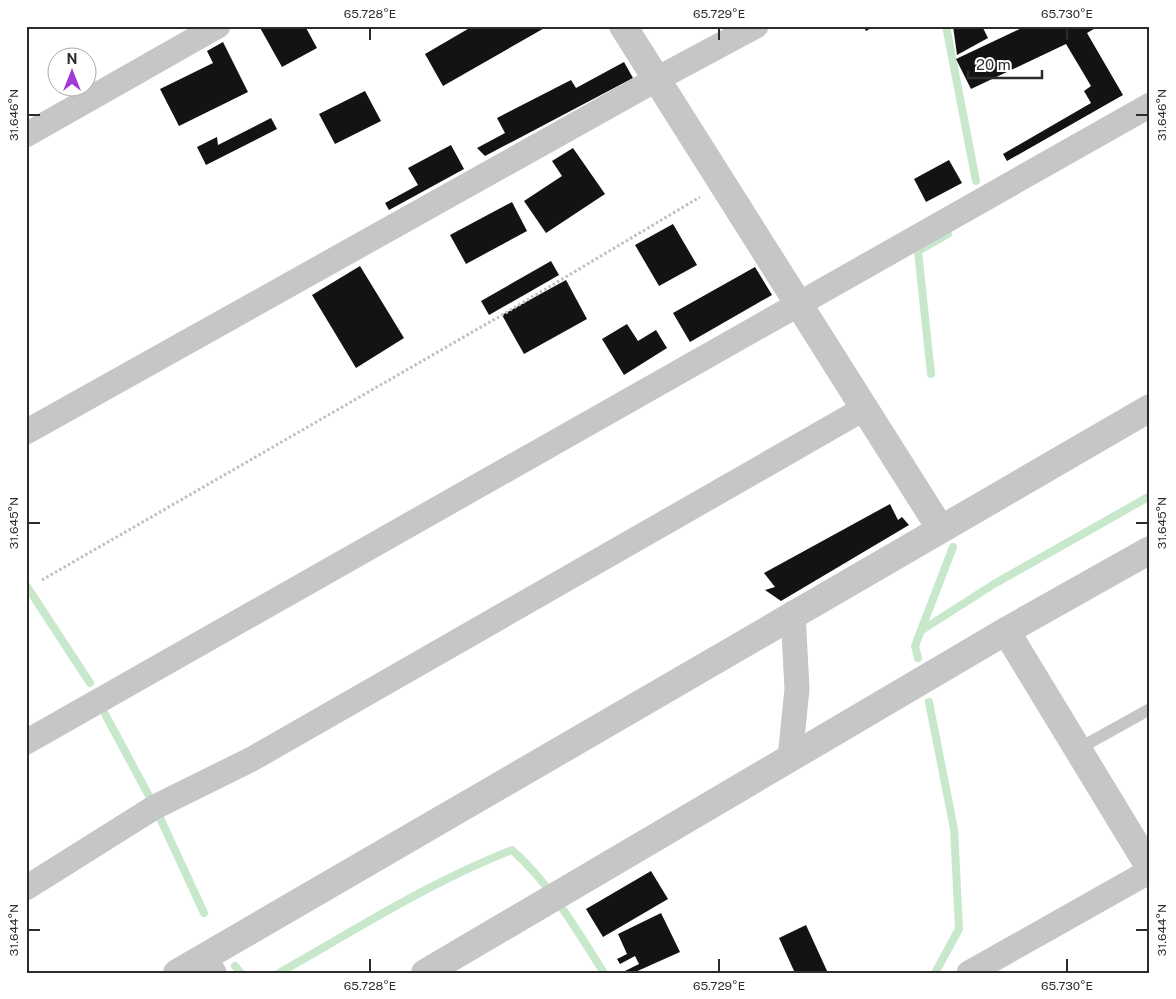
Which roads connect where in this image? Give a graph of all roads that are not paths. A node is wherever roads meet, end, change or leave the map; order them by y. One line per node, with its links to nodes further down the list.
1 (218, 26): 6 (street)
2 (623, 26): 4 (street)
3 (756, 26): 4 (street)
4 (657, 79): 7 (street); 10 (street)
5 (1150, 105): 7 (street)
6 (26, 135)
7 (799, 304): 8 (street); 16 (street)
8 (865, 408): 11 (street); 20 (street)
9 (1150, 408): 11 (street)
10 (26, 432)
11 (940, 528): 13 (street)
12 (1150, 550): 14 (street)
13 (793, 613): 18 (street); 21 (street)
14 (1006, 631): 17 (street); 18 (street)
15 (1150, 709): 17 (lane)
16 (26, 742)
17 (1078, 749): 19 (street)
18 (790, 758): 23 (street)
19 (1150, 869): 24 (street)
20 (26, 888)
21 (209, 965): 22 (street)
22 (177, 973)
23 (425, 973)
24 (969, 973)

